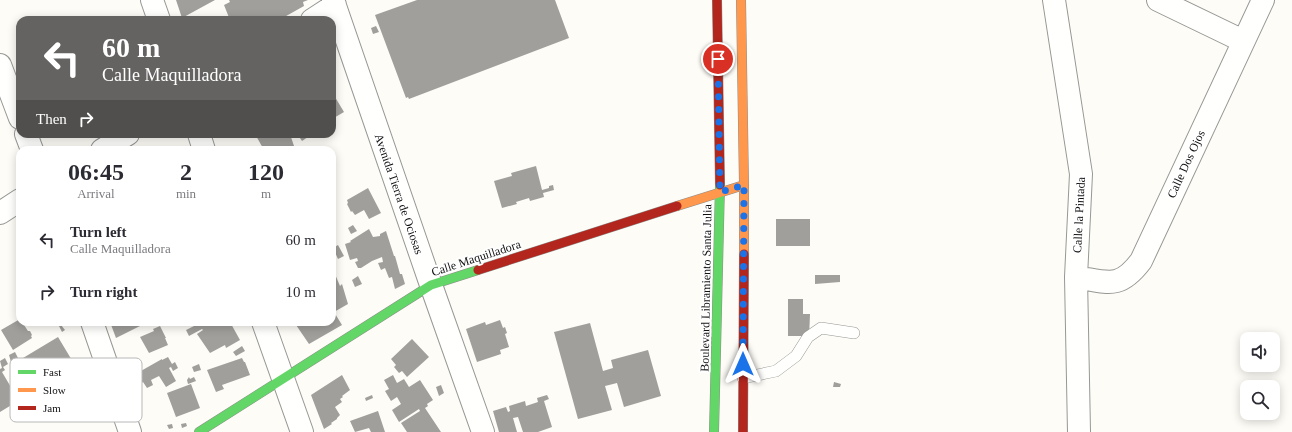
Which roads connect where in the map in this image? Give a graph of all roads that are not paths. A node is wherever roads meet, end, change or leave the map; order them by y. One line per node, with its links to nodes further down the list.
1 (152, 0): 8 (street)
2 (717, 0): 16 (main road, Boulevard Libramiento Santa Julia)
3 (741, 0): 15 (main road)
4 (1054, 0): 19 (street, Calle la Pintada)
5 (1158, 0): 10 (street)
6 (1263, 0): 10 (street, Calle Dos Ojos)
7 (334, 3): 9 (street); 20 (street, Avenida Tierra de Ociosas)
8 (158, 16)
9 (317, 16)
10 (1243, 42): 19 (street, Calle Dos Ojos)
11 (0, 65): 12 (street)
12 (16, 107)
13 (122, 138): 14 (street)
14 (108, 146)
15 (744, 185): 16 (main road, Calle Maquilladora); 26 (main road)
16 (720, 192): 20 (main road, Calle Maquilladora); 32 (main road, Boulevard Libramiento Santa Julia)
17 (16, 203): 18 (street)
18 (0, 213)
19 (1076, 277): 34 (street, Calle la Pintada)
20 (431, 285): 25 (main road, Calle Maquilladora); 31 (street, Avenida Tierra de Ociosas)
21 (93, 326): 24 (street)
22 (264, 326): 25 (street)
23 (854, 333): 26 (lane)
24 (104, 358)
25 (282, 378): 29 (main road, Calle Maquilladora); 30 (street)
26 (743, 378): 33 (main road)
27 (127, 422): 28 (street)
28 (130, 432)
29 (199, 432)
30 (302, 432)
31 (483, 432)
32 (714, 432)
33 (743, 432)
34 (1079, 432)

